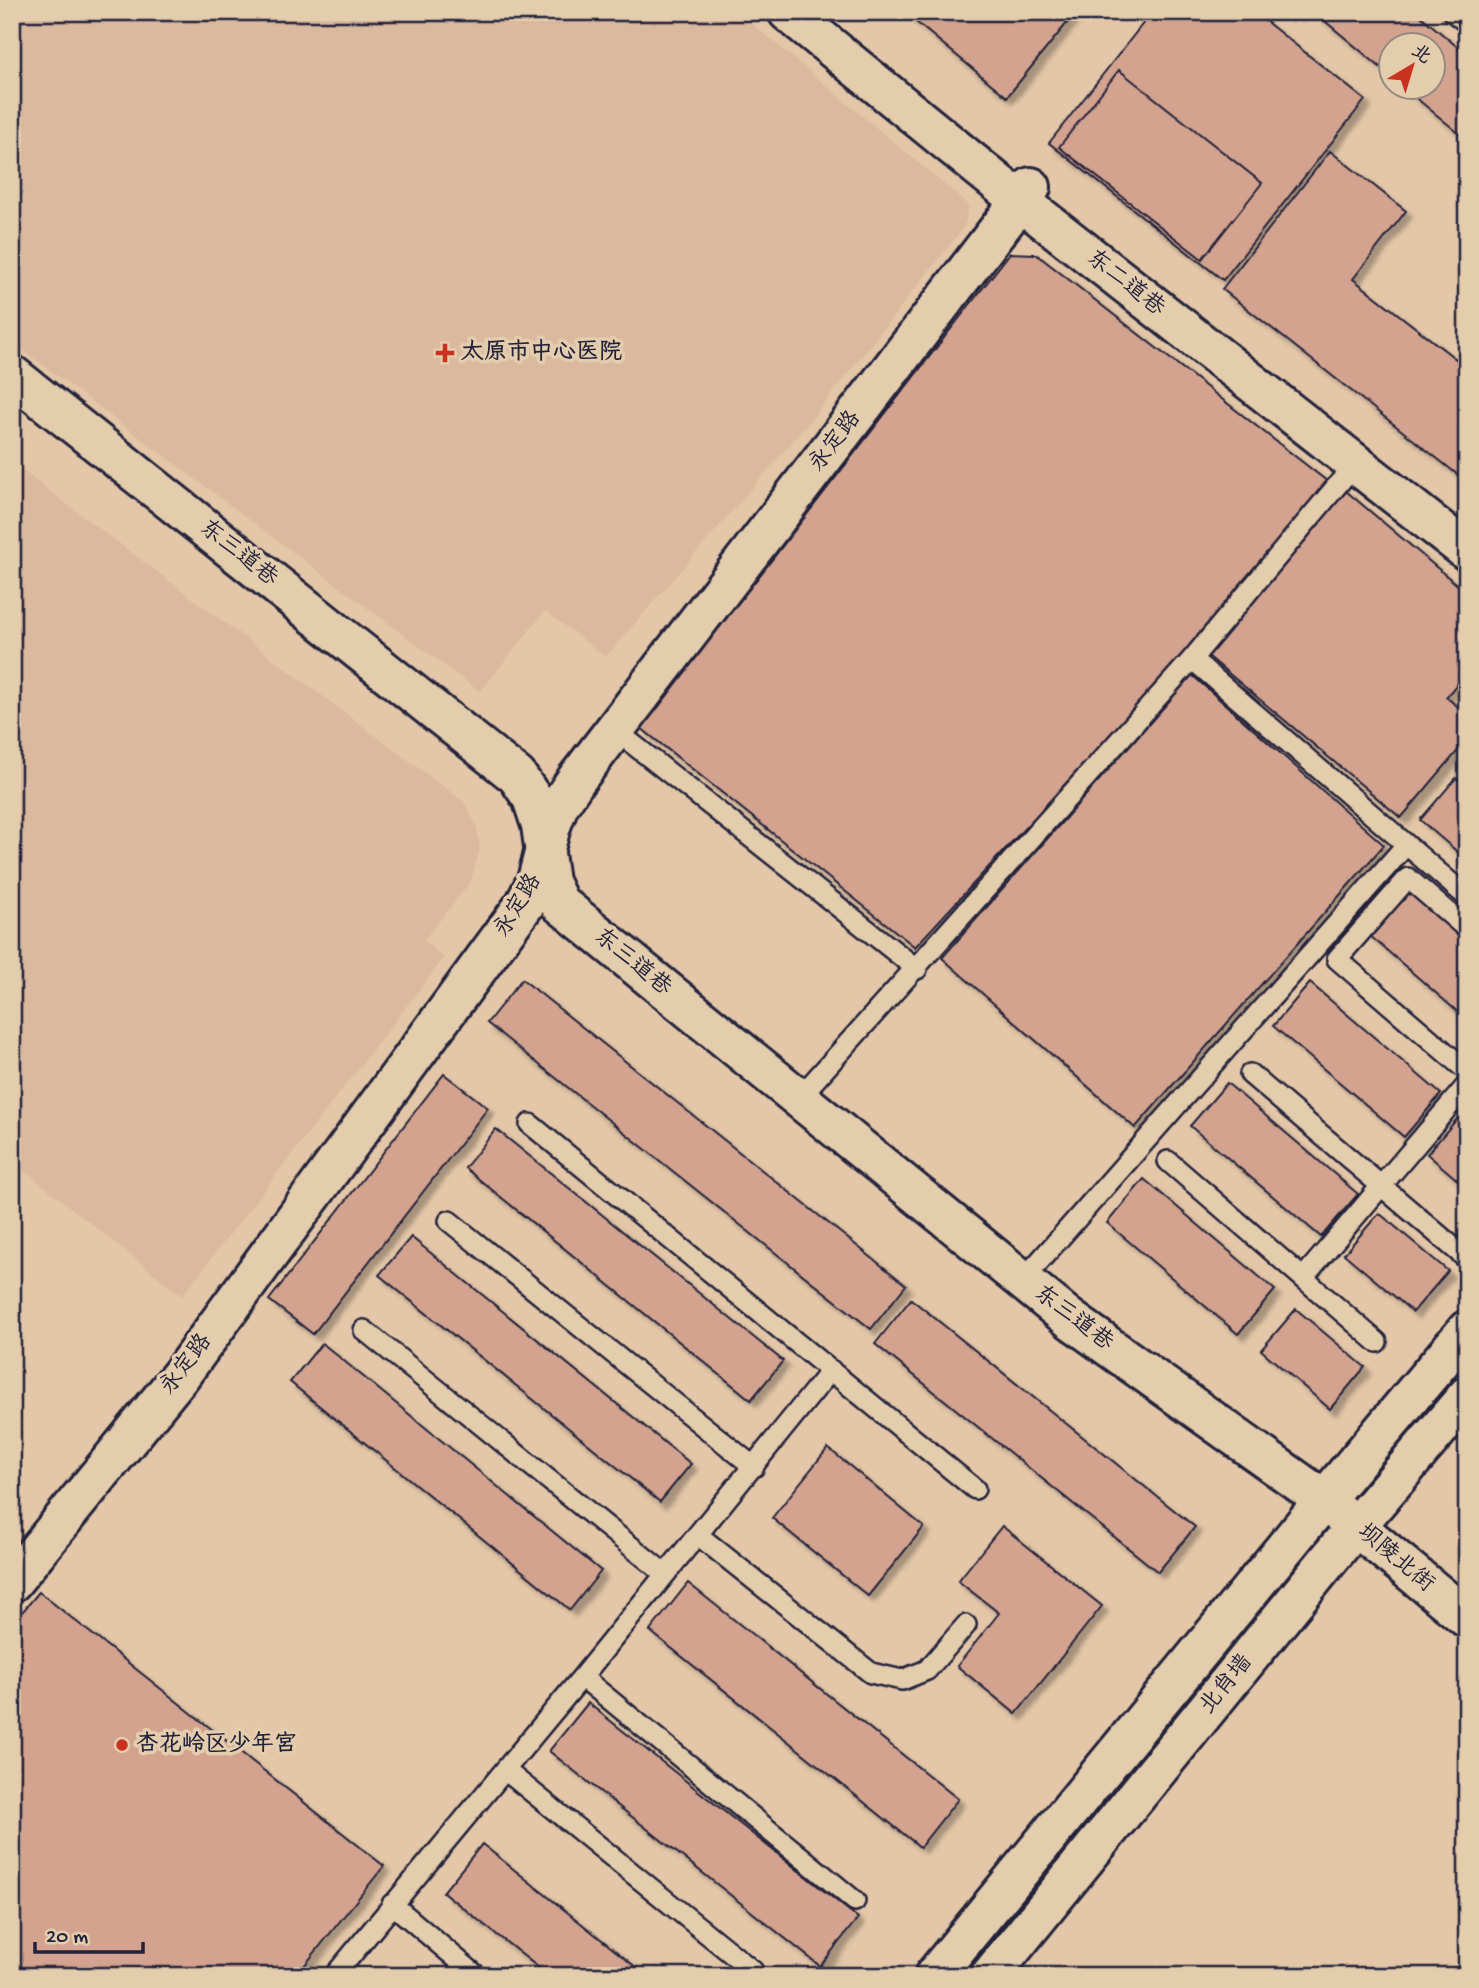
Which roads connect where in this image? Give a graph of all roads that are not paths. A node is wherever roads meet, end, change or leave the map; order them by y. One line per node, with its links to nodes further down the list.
1 (788, 12): 5 (street, 东二道巷)
2 (818, 12): 5 (street, 东二道巷)
3 (1453, 12): 4 (lane)
4 (1467, 23)
5 (1026, 194): 7 (street, 东二道巷); 11 (street, 永定路)
6 (12, 375): 13 (street, 东三道巷)
7 (1361, 457): 8 (street, 东二道巷); 9 (street, 东二道巷); 10 (lane)
8 (1467, 526)
9 (1467, 551)
10 (1192, 659): 12 (lane); 16 (lane)
11 (615, 730): 13 (street, 永定路); 16 (lane)
12 (1406, 845): 14 (lane); 27 (lane)
13 (545, 856): 20 (street, 东三道巷); 39 (street, 永定路)
14 (1467, 897)
15 (1467, 929): 17 (lane)
16 (917, 969): 20 (lane)
17 (1467, 1072)
18 (1250, 1074): 23 (lane)
19 (1467, 1084): 23 (lane)
20 (798, 1099): 27 (street, 东三道巷)
21 (530, 1124): 31 (lane)
22 (1168, 1161): 26 (lane)
23 (1381, 1186): 25 (lane); 26 (lane)
24 (449, 1221): 33 (lane)
25 (1467, 1259)
26 (1303, 1278): 30 (lane)
27 (1022, 1281): 35 (street, 东三道巷)
28 (364, 1329): 38 (lane)
29 (1467, 1330): 35 (street)
30 (1377, 1342)
31 (831, 1370): 33 (lane); 34 (lane)
32 (1467, 1396): 36 (street, 北肖墙)
33 (754, 1467): 37 (lane)
34 (975, 1489)
35 (1324, 1500): 36 (street, 坝陵北街); 49 (street)
36 (1356, 1526): 40 (street, 坝陵北街); 50 (street, 北肖墙)
37 (698, 1535): 38 (lane); 41 (lane)
38 (665, 1574): 42 (lane)
39 (12, 1582)
40 (1467, 1618)
41 (966, 1625)
42 (582, 1677): 43 (lane); 44 (lane)
43 (505, 1770): 45 (lane); 46 (lane)
44 (855, 1901)
45 (392, 1905): 47 (lane); 48 (lane)
46 (753, 1971)
47 (334, 1976)
48 (477, 1976)
49 (934, 1976)
50 (990, 1976)

